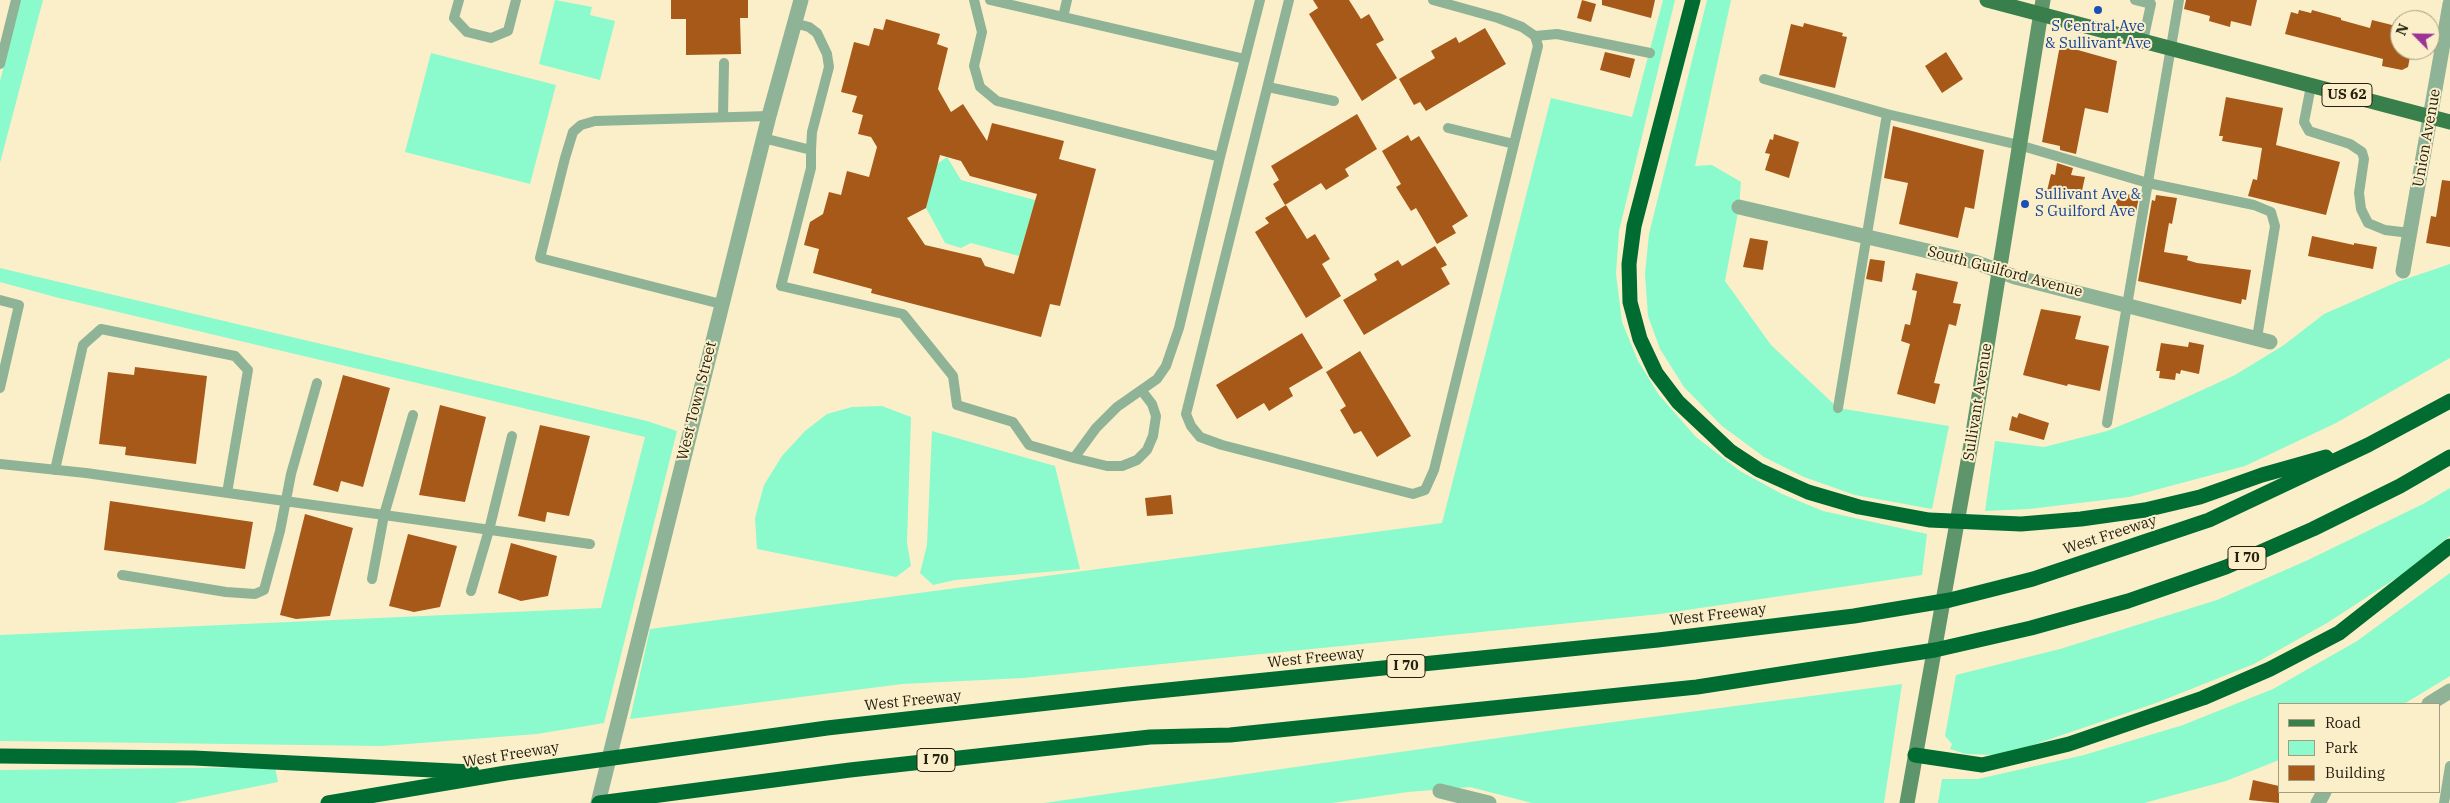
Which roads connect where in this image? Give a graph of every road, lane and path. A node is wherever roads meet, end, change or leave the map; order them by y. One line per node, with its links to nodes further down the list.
1 (16, 0): 26 (lane)
2 (459, 0): 3 (lane)
3 (516, 0)
4 (801, 0): 19 (street, West Town Street)
5 (974, 0): 41 (lane)
6 (990, 0): 18 (lane)
7 (1067, 0): 18 (lane)
8 (1260, 0): 24 (lane)
9 (1289, 0): 29 (lane)
10 (1433, 0): 20 (lane)
11 (1694, 0): 60 (highway)
12 (1987, 0): 17 (main road, US 62)
13 (2135, 0): 15 (lane)
14 (2179, 0): 22 (lane)
15 (2150, 2): 21 (lane)
16 (2450, 4): 34 (street, Union Avenue)
17 (2042, 7): 21 (main road, US 62); 39 (main road, Sullivant Avenue)
18 (1062, 17): 24 (lane)
19 (794, 23): 32 (street, West Town Street); 40 (lane)
20 (1535, 36): 23 (lane); 38 (lane)
21 (2143, 41): 22 (main road, US 62)
22 (2171, 48): 28 (main road, US 62); 42 (lane)
23 (1650, 53)
24 (1245, 59): 41 (lane)
25 (724, 63): 33 (lane)
26 (0, 64)
27 (1764, 79): 31 (lane)
28 (2311, 86): 34 (main road, US 62); 44 (lane)
29 (1268, 87): 30 (lane); 38 (lane)
30 (1334, 101)
31 (1886, 114): 39 (lane); 45 (lane)
32 (768, 116): 33 (lane); 37 (street, West Town Street)
33 (723, 118): 49 (lane)
34 (2431, 118): 35 (main road, US 62); 44 (street, Union Avenue)
35 (2450, 122)
36 (1448, 128): 38 (lane)
37 (763, 138): 40 (lane); 49 (street, West Town Street)
38 (1514, 144)
39 (2019, 145): 42 (lane); 46 (main road, Sullivant Avenue)
40 (811, 150): 62 (lane)
41 (1220, 157): 54 (lane)
42 (2148, 183): 50 (lane); 51 (lane)
43 (1739, 207): 45 (street, South Guilford Avenue)
44 (2410, 233): 47 (street, Union Avenue)
45 (1866, 237): 46 (street, South Guilford Avenue); 56 (lane)
46 (1999, 270): 50 (street, South Guilford Avenue); 77 (main road, Sullivant Avenue)
47 (2403, 271)
48 (0, 300): 53 (lane)
49 (722, 304): 83 (street, West Town Street)
50 (2126, 305): 51 (street, South Guilford Avenue); 58 (lane)
51 (2264, 340)
52 (317, 383): 66 (lane)
53 (0, 388)
54 (1142, 391): 62 (lane); 62 (lane)
55 (2450, 401): 60 (highway, West Freeway / I 70)
56 (1838, 408)
57 (413, 414): 67 (lane)
58 (2107, 423)
59 (512, 436): 68 (lane)
60 (2368, 445): 79 (highway, West Freeway / I 70)
61 (2450, 457): 80 (highway, I 70)
62 (1074, 458)
63 (0, 464): 64 (lane)
64 (55, 470): 65 (lane); 65 (lane)
65 (227, 493): 66 (lane)
66 (285, 501): 67 (lane); 71 (lane)
67 (384, 515): 68 (lane); 72 (lane)
68 (490, 530): 69 (lane); 73 (lane)
69 (590, 544)
70 (2450, 546): 77 (highway)
71 (122, 575)
72 (372, 579)
73 (471, 591)
74 (2449, 695): 75 (street)
75 (2431, 703)
76 (0, 756): 79 (highway)
77 (1915, 756): 86 (main road, Sullivant Avenue)
78 (2450, 766): 87 (lane)
79 (506, 773): 82 (highway, West Freeway / I 70)
80 (722, 787): 83 (highway, I 70); 84 (highway)
81 (1440, 791): 85 (street)
82 (328, 803)
83 (599, 803)
84 (678, 803)
85 (1489, 803)
86 (1907, 803)
87 (2444, 803)

